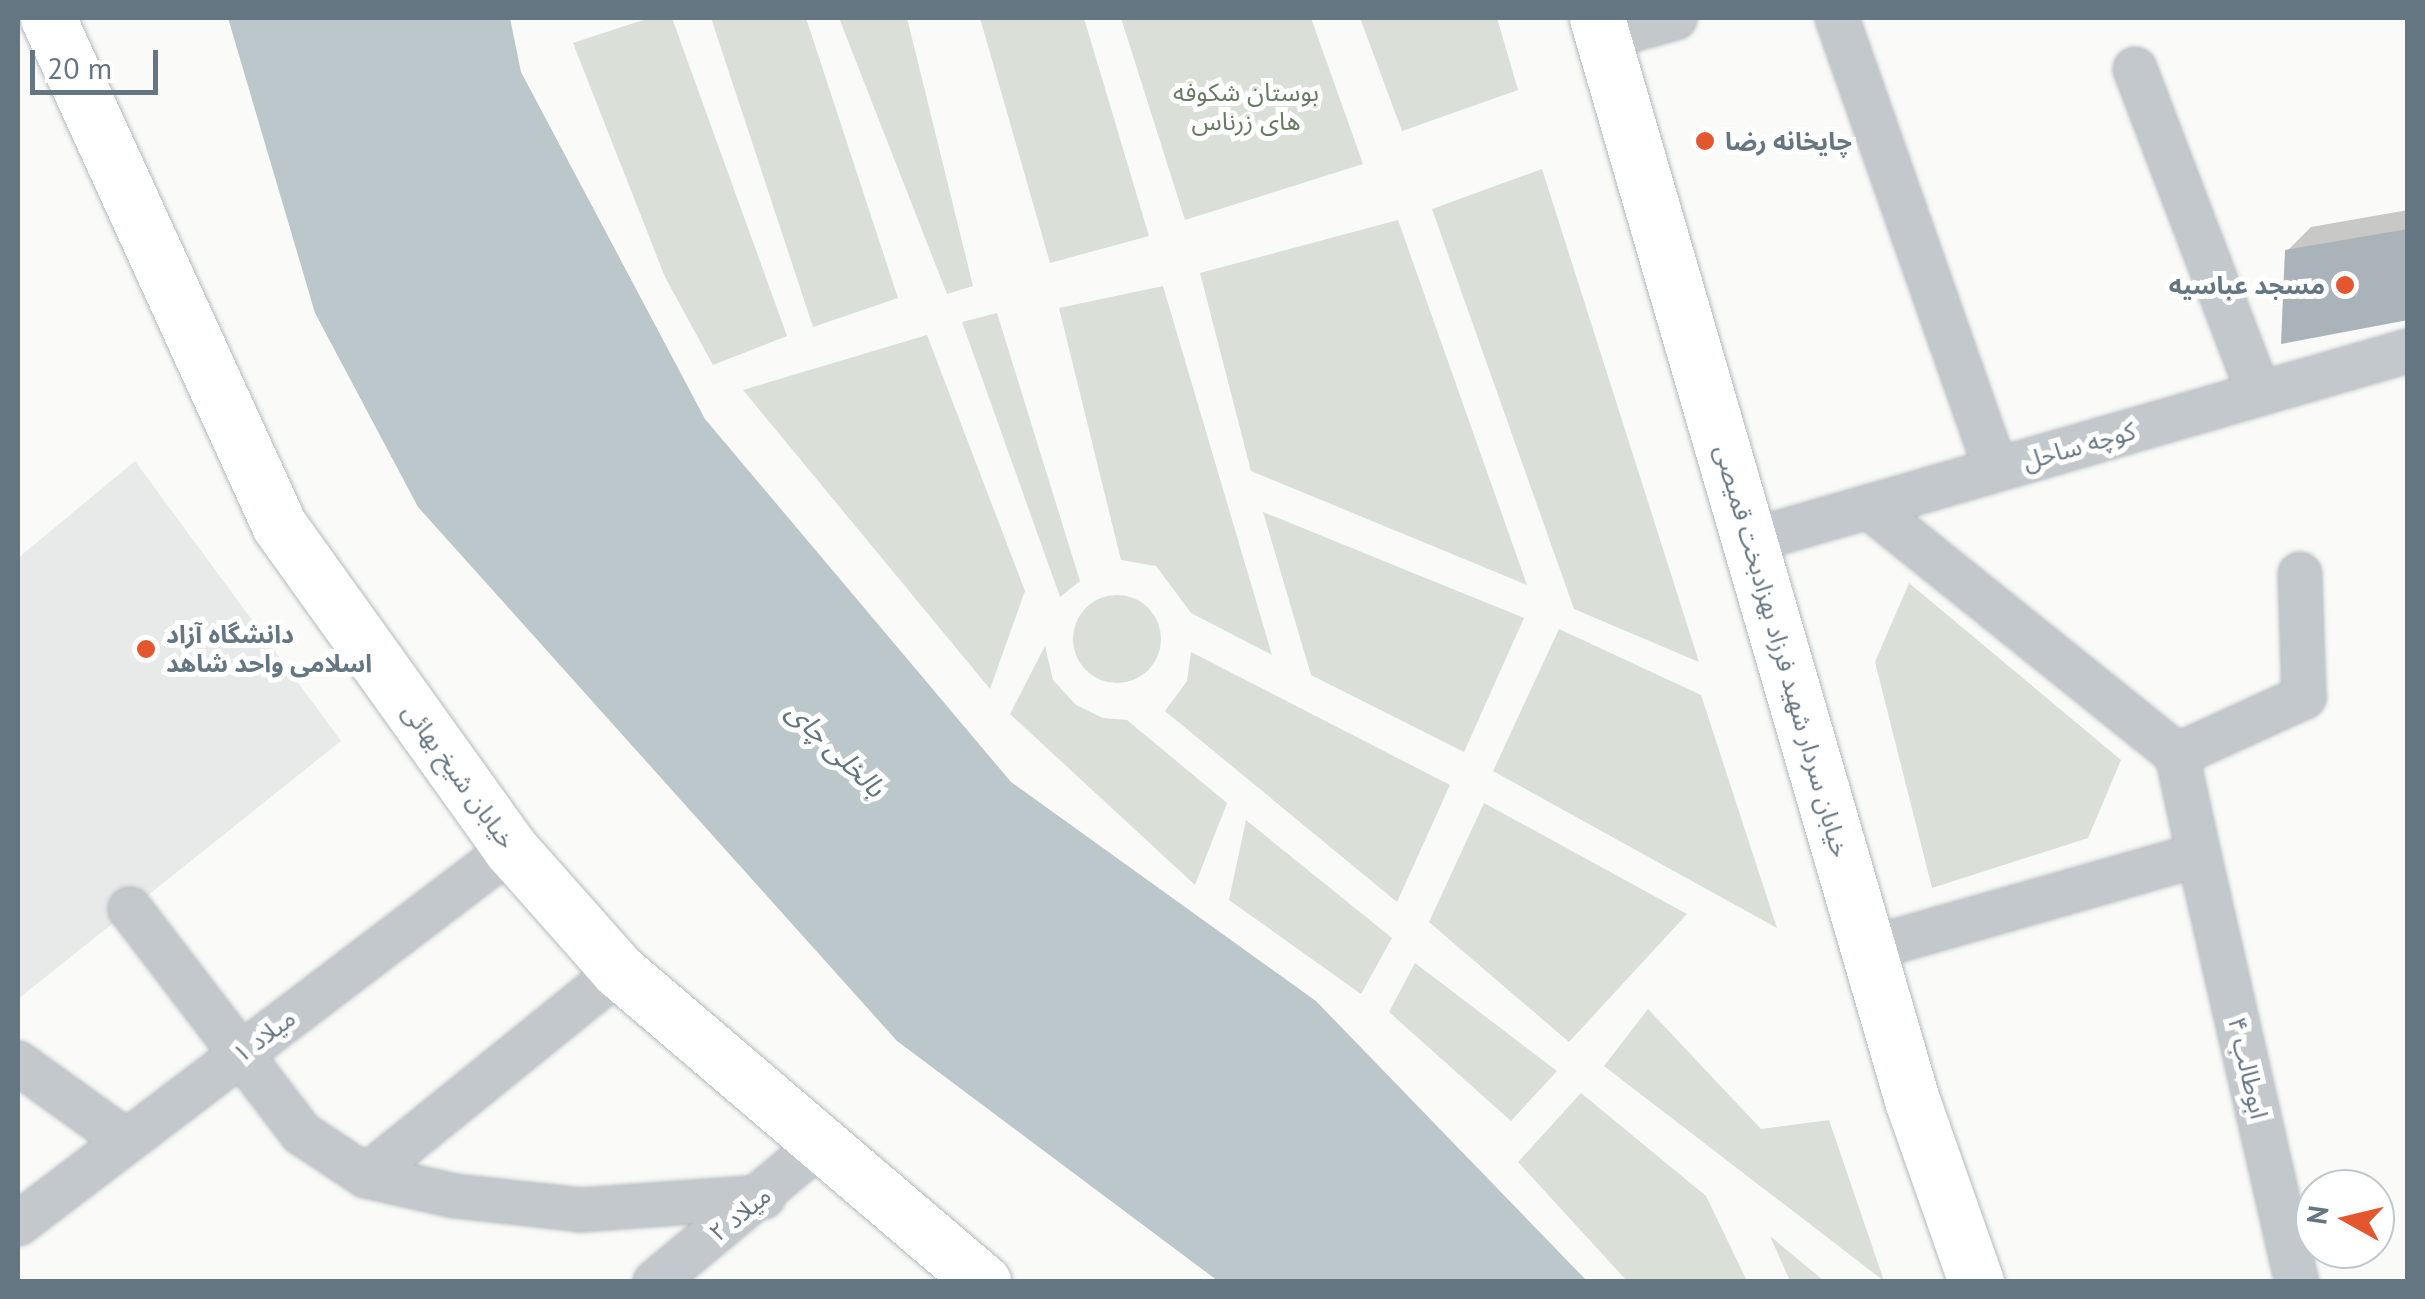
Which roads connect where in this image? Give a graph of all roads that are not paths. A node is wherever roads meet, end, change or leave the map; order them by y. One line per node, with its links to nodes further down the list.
1 (1674, 18): 4 (street)
2 (1837, 18): 8 (street)
3 (52, 22): 13 (street, خیابان شیخ بهائی)
4 (1600, 28): 10 (street, خیابان سردار شهید فرزاد بهزاد‌بخت قمیصی)
5 (2135, 69): 7 (street)
6 (2408, 351): 7 (street, کوچه ساحل)
7 (2259, 394): 8 (street, کوچه ساحل)
8 (1996, 470): 9 (street, کوچه ساحل)
9 (1870, 507): 10 (street, کوچه ساحل); 12 (street)
10 (1750, 541): 16 (street, خیابان سردار شهید فرزاد بهزاد‌بخت قمیصی)
11 (2300, 574): 12 (street)
12 (2178, 755): 14 (street, ابوطالب ۴)
13 (511, 849): 17 (street, خیابان شیخ بهائی); 18 (street, میلاد ۱)
14 (2199, 855): 16 (street); 28 (street, ابوطالب ۴)
15 (130, 909): 18 (street)
16 (1868, 949): 27 (street, خیابان سردار شهید فرزاد بهزاد‌بخت قمیصی)
17 (619, 971): 21 (street, خیابان شیخ بهائی); 22 (street)
18 (242, 1052): 20 (street, میلاد ۱); 22 (street)
19 (18, 1064): 20 (street)
20 (125, 1140): 24 (street, میلاد ۱)
21 (822, 1143): 23 (street, میلاد ۲); 26 (street, خیابان شیخ بهائی)
22 (366, 1176): 23 (street)
23 (764, 1197): 25 (street, میلاد ۲)
24 (18, 1224)
25 (655, 1282)
26 (983, 1282)
27 (1976, 1282)
28 (2297, 1282)

